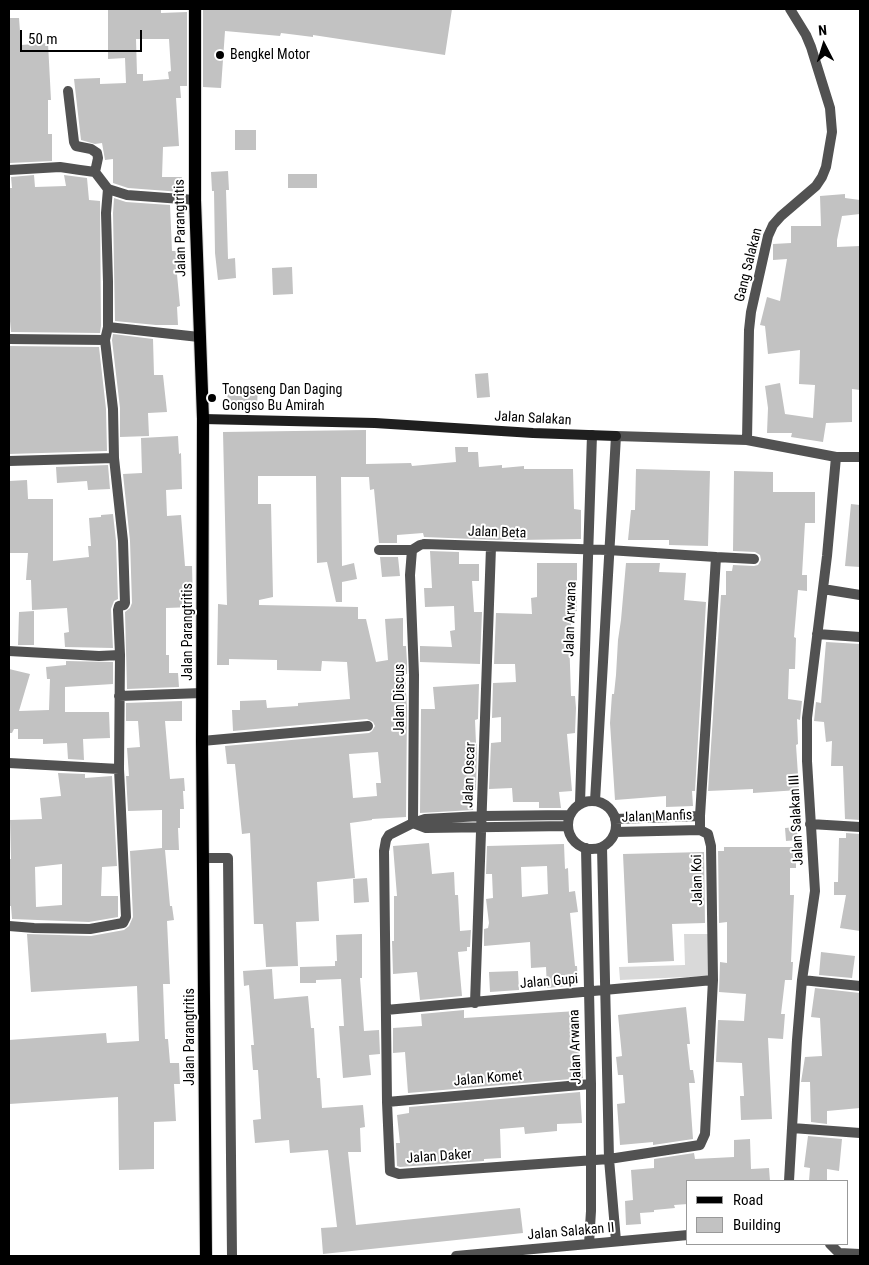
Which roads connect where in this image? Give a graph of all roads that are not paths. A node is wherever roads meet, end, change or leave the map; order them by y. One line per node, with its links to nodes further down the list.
1 (195, 9): 7 (main road, Jalan Parangtritis)
2 (790, 9): 15 (street, Gang Salakan)
3 (68, 91): 5 (street)
4 (9, 170): 5 (street)
5 (95, 172): 6 (street)
6 (108, 189): 7 (street); 8 (street)
7 (195, 200): 9 (main road, Jalan Parangtritis)
8 (108, 327): 9 (street); 11 (street)
9 (199, 337): 12 (main road, Jalan Parangtritis)
10 (9, 339): 11 (street)
11 (105, 340): 18 (street)
12 (203, 419): 13 (street, Jalan Salakan); 33 (main road, Jalan Parangtritis)
13 (592, 435): 14 (street, Jalan Salakan); 23 (street, Jalan Arwana)
14 (616, 436): 15 (street, Jalan Salakan); 24 (street)
15 (747, 440): 16 (street, Jalan Salakan)
16 (836, 457): 17 (street, Jalan Salakan); 27 (street, Jalan Salakan III)
17 (860, 457)
18 (114, 458): 19 (street); 32 (street)
19 (9, 460)
20 (491, 547): 22 (street, Jalan Beta); 23 (street, Jalan Beta); 41 (street, Jalan Oscar)
21 (379, 550): 22 (street, Jalan Beta)
22 (412, 550): 45 (street, Jalan Discus)
23 (587, 550): 24 (street, Jalan Beta); 40 (street, Jalan Arwana)
24 (608, 550): 25 (street); 39 (street)
25 (716, 557): 26 (street); 42 (street, Jalan Koi)
26 (754, 559)
27 (823, 589): 28 (street); 29 (street, Jalan Salakan III)
28 (860, 595)
29 (817, 634): 30 (street); 46 (street, Jalan Salakan III)
30 (860, 638)
31 (9, 651): 32 (street)
32 (120, 655): 34 (street)
33 (202, 693): 34 (street); 36 (main road, Jalan Parangtritis)
34 (119, 696): 38 (street)
35 (368, 726): 36 (street)
36 (202, 741): 53 (main road, Jalan Parangtritis)
37 (9, 763): 38 (street)
38 (119, 769): 54 (street)
39 (595, 801): 40 (street); 43 (street)
40 (580, 803): 44 (street)
41 (482, 816): 44 (street); 45 (street); 48 (street, Jalan Oscar)
42 (700, 816): 43 (street, Jalan Manfis); 49 (street, Jalan Koi)
43 (615, 819): 50 (street)
44 (568, 820): 48 (street); 52 (street)
45 (413, 823): 48 (street); 61 (street, Jalan Daker)
46 (810, 824): 47 (street); 56 (street, Jalan Salakan III)
47 (860, 826)
48 (482, 827): 60 (street, Jalan Oscar)
49 (700, 830): 50 (street, Jalan Manfis); 55 (street, Jalan Koi)
50 (615, 832): 51 (street)
51 (602, 847): 52 (street); 58 (street)
52 (586, 848): 59 (street, Jalan Arwana)
53 (204, 858): 75 (main road, Jalan Parangtritis); 76 (street)
54 (9, 926)
55 (713, 980): 58 (street, Jalan Gupi); 67 (street, Jalan Koi)
56 (802, 980): 57 (street); 64 (street, Jalan Salakan III)
57 (860, 986)
58 (605, 991): 59 (street, Jalan Gupi); 67 (street)
59 (589, 992): 60 (street, Jalan Gupi); 62 (street, Jalan Arwana)
60 (475, 1003): 61 (street, Jalan Gupi)
61 (386, 1010): 63 (street, Jalan Daker)
62 (591, 1084): 63 (street, Jalan Komet); 66 (street, Jalan Arwana)
63 (387, 1102): 66 (street, Jalan Daker)
64 (792, 1128): 65 (street); 68 (street, Jalan Salakan III)
65 (860, 1133)
66 (591, 1159): 67 (street, Jalan Koi); 71 (street, Jalan Arwana)
67 (609, 1159): 70 (street)
68 (789, 1180)
69 (686, 1235): 70 (street, Jalan Salakan II)
70 (616, 1241): 71 (street, Jalan Salakan II)
71 (590, 1244): 77 (street, Jalan Salakan II)
72 (831, 1245): 74 (street)
73 (860, 1254): 74 (street)
74 (839, 1255)
75 (206, 1256)
76 (232, 1256)
77 (456, 1256)

